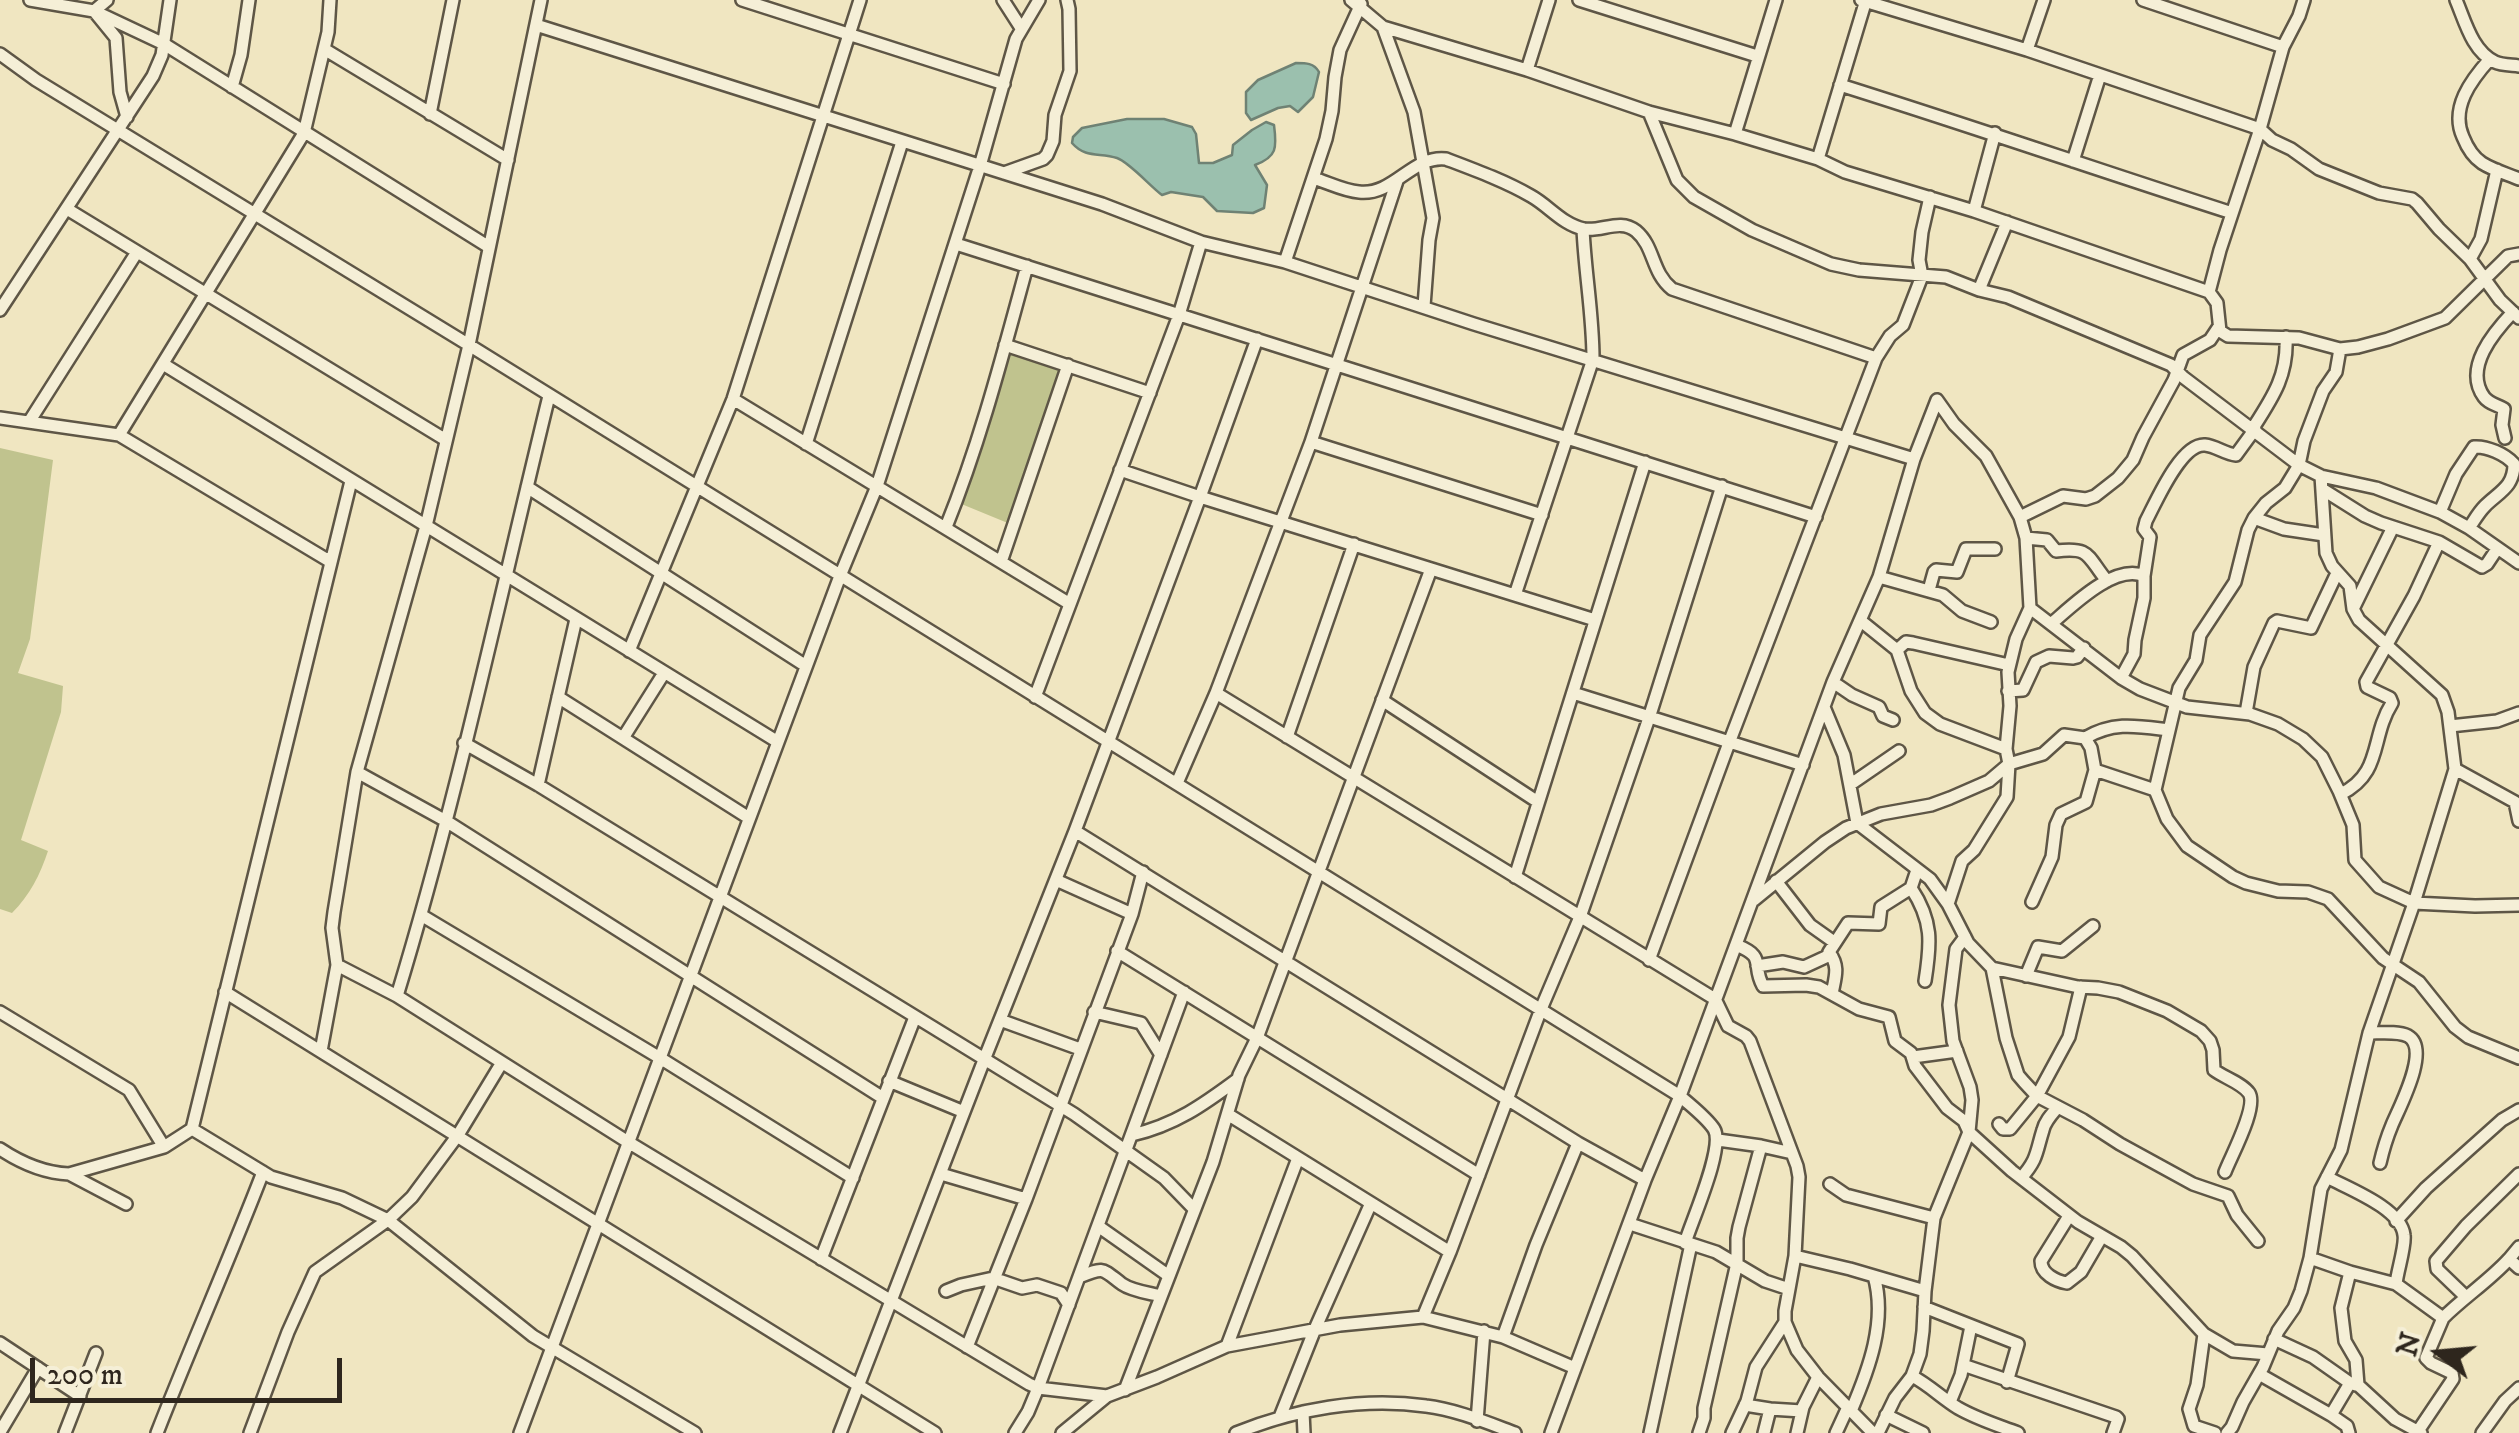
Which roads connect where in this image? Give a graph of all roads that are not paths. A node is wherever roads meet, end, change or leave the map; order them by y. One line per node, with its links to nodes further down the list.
1 (30, 0): 22 (street)
2 (106, 0): 22 (street)
3 (170, 0): 27 (street)
4 (248, 0): 39 (street)
5 (330, 0): 29 (street)
6 (453, 0): 41 (street)
7 (541, 0): 23 (street)
8 (742, 0): 26 (street)
9 (860, 0): 26 (street)
10 (1003, 0): 25 (street)
11 (1039, 0): 25 (street)
12 (1067, 0): 56 (street)
13 (1550, 0): 35 (street)
14 (1579, 0): 32 (street)
15 (1776, 0): 32 (street)
16 (1864, 0): 30 (street); 38 (street)
17 (2044, 0): 30 (street)
18 (2143, 0): 28 (street)
19 (2304, 0): 28 (street)
20 (2456, 0): 33 (street)
21 (1358, 2): 24 (street); 57 (street)
22 (94, 11): 27 (street); 42 (street)
23 (536, 26): 43 (street); 51 (street)
24 (1383, 27): 35 (street); 52 (street)
25 (1021, 28): 37 (street)
26 (848, 36): 37 (street); 43 (street)
27 (164, 44): 39 (street); 42 (street)
28 (2283, 47): 44 (street)
29 (324, 49): 41 (street); 47 (street)
30 (2027, 50): 36 (street)
31 (0, 54): 45 (street)
32 (1757, 56): 48 (street)
33 (2490, 59): 34 (street); 55 (street)
34 (2519, 66)
35 (1527, 70): 40 (street)
36 (2100, 75): 44 (street); 53 (street)
37 (1004, 84): 54 (street)
38 (1840, 85): 46 (street); 50 (street)
39 (232, 87): 47 (street)
40 (1650, 112): 48 (street); 75 (street)
41 (430, 114): 51 (street)
42 (126, 116): 45 (street)
43 (822, 116): 49 (street); 99 (street)
44 (2260, 128): 63 (street); 72 (street)
45 (118, 131): 61 (street); 64 (street)
46 (1995, 133): 53 (street); 62 (street)
47 (304, 134): 64 (street); 69 (street)
48 (1735, 134): 50 (street)
49 (902, 142): 54 (street); 109 (street)
50 (1818, 158): 60 (street)
51 (508, 160): 69 (street)
52 (1423, 161): 59 (street); 66 (street); 81 (street)
53 (2073, 162): 63 (street)
54 (980, 166): 56 (street); 68 (street)
55 (2498, 170): 58 (street); 72 (street)
56 (1003, 174): 67 (street)
57 (1313, 178): 59 (street); 73 (street)
58 (2519, 178)
59 (1397, 181): 77 (street)
60 (1930, 197): 62 (street); 75 (street)
61 (67, 208): 70 (street); 82 (street)
62 (1974, 211): 65 (street)
63 (2232, 213): 79 (street)
64 (254, 215): 80 (street); 89 (street)
65 (2007, 222): 78 (street); 79 (street)
66 (1583, 229): 91 (street); 92 (street)
67 (1201, 242): 73 (street); 83 (street)
68 (956, 244): 74 (street); 116 (street)
69 (490, 248): 89 (street)
70 (137, 252): 80 (street); 101 (street)
71 (2519, 254): 76 (street)
72 (2470, 259): 76 (street)
73 (1285, 262): 77 (street)
74 (1027, 266): 83 (street); 88 (street)
75 (1922, 276): 78 (street); 91 (street)
76 (2484, 278): 84 (street); 90 (street)
77 (1362, 286): 81 (street); 95 (street)
78 (1979, 290): 96 (street)
79 (2209, 292): 85 (street)
80 (206, 294): 93 (street); 107 (street)
81 (1424, 306): 92 (street)
82 (0, 310)
83 (1179, 315): 87 (street); 97 (street)
84 (2516, 315): 105 (street)
85 (2218, 328): 86 (street); 96 (street)
86 (2286, 337): 90 (street); 102 (street)
87 (1257, 339): 95 (street); 120 (street)
88 (1005, 345): 94 (street); 128 (street)
89 (469, 346): 98 (street); 107 (street)
90 (2340, 349): 112 (street)
91 (1876, 358): 106 (street)
92 (1593, 359): 104 (street); 106 (street)
93 (163, 364): 103 (street); 114 (street)
94 (1068, 365): 97 (street); 138 (street)
95 (1336, 366): 104 (street); 108 (street)
96 (2178, 370): 102 (street); 124 (street)
97 (1150, 393): 113 (street)
98 (548, 396): 118 (street); 119 (street)
99 (733, 399): 109 (street); 119 (street)
100 (0, 418): 101 (street)
101 (29, 422): 103 (street)
102 (2254, 428): 112 (street); 145 (street)
103 (119, 435): 137 (street)
104 (1567, 438): 111 (street); 122 (street)
105 (2505, 438)
106 (1846, 439): 110 (street); 123 (street)
107 (446, 440): 127 (street)
108 (1311, 442): 122 (street); 126 (street)
109 (806, 444): 116 (street)
110 (1914, 459): 124 (street); 146 (street)
111 (1645, 462): 117 (street); 154 (street)
112 (2299, 465): 115 (street); 125 (street)
113 (1120, 470): 120 (street); 150 (street)
114 (351, 480): 127 (street); 137 (street)
115 (2321, 482): 121 (street); 129 (street); 131 (street)
116 (876, 486): 128 (street); 144 (street)
117 (1722, 486): 123 (street); 177 (street)
118 (526, 487): 141 (street); 143 (street)
119 (696, 488): 141 (street); 144 (street)
120 (1200, 498): 126 (street); 185 (street)
121 (2440, 512): 130 (street); 130 (street)
122 (1542, 515): 149 (street)
123 (1816, 516): 187 (street)
124 (2020, 518): 132 (street)
125 (2254, 518): 131 (street); 173 (street)
126 (1281, 522): 134 (street); 168 (street)
127 (426, 526): 143 (street); 194 (street)
128 (946, 527): 138 (street)
129 (2393, 527): 133 (street); 152 (street)
130 (2469, 528): 136 (street)
131 (2324, 535): 142 (street)
132 (2026, 538): 147 (street); 151 (street)
133 (2439, 542): 136 (street); 158 (street)
134 (1354, 544): 140 (street); 181 (street)
135 (1994, 549): 148 (street)
136 (2497, 549): 139 (street)
137 (331, 562): 239 (street)
138 (1001, 562): 150 (street)
139 (2519, 563)
140 (1431, 568): 149 (street); 172 (street)
141 (661, 573): 161 (street); 163 (street)
142 (2337, 573): 152 (street); 176 (street)
143 (505, 576): 153 (street); 186 (street)
144 (840, 576): 163 (street); 171 (street)
145 (2144, 576): 147 (street); 165 (street)
146 (1879, 577): 148 (street); 155 (street)
147 (2107, 581): 157 (street)
148 (1929, 590): 156 (street)
149 (1515, 595): 154 (street)
150 (1070, 604): 171 (street)
151 (2030, 608): 157 (street); 162 (street)
152 (2353, 609): 158 (street)
153 (576, 619): 161 (street); 170 (street)
154 (1596, 620): 169 (street)
155 (1861, 621): 160 (street); 166 (street)
156 (1990, 622)
157 (2051, 624): 159 (street)
158 (2387, 647): 179 (street); 200 (street)
159 (2084, 648): 165 (street); 167 (street)
160 (1897, 650): 162 (street); 188 (street)
161 (629, 652): 164 (street)
162 (2009, 665): 167 (street)
163 (806, 666): 184 (street)
164 (664, 673): 182 (street); 184 (street)
165 (2121, 678): 173 (street)
166 (1833, 682): 174 (street); 178 (street)
167 (2008, 691): 188 (street)
168 (1216, 693): 181 (street); 196 (street)
169 (1572, 693): 177 (street); 201 (street)
170 (558, 697): 182 (street); 198 (street)
171 (1035, 697): 185 (street)
172 (1382, 700): 195 (street); 201 (street)
173 (2175, 704): 176 (street); 180 (street)
174 (1824, 707): 191 (street); 197 (street)
175 (2519, 713): 179 (street)
176 (2246, 714): 200 (street)
177 (1649, 718): 187 (street); 223 (street)
178 (1894, 720)
179 (2450, 726): 192 (street)
180 (2169, 730): 183 (street); 199 (street)
181 (1287, 737): 195 (street)
182 (623, 738): 203 (street)
183 (2085, 738): 190 (street); 193 (street)
184 (778, 742): 203 (street)
185 (1109, 742): 196 (street); 207 (street)
186 (464, 743): 198 (street); 204 (street)
187 (1729, 743): 191 (street); 229 (street)
188 (2006, 750): 190 (street)
189 (1898, 751): 197 (street)
190 (2009, 764): 206 (street); 219 (street)
191 (1803, 765): 218 (street)
192 (2455, 769): 202 (street); 217 (street)
193 (2095, 770): 199 (street); 216 (street)
194 (357, 772): 204 (street); 231 (street)
195 (1353, 778): 210 (street); 211 (street)
196 (1177, 784): 210 (street)
197 (1851, 784): 206 (street)
198 (538, 785): 215 (street)
199 (2155, 790): 232 (street)
200 (2341, 794): 217 (street)
201 (1538, 802): 211 (street)
202 (2517, 803): 205 (street)
203 (750, 818): 215 (street)
204 (446, 821): 222 (street); 235 (street)
205 (2519, 821)
206 (1857, 822): 208 (street); 213 (street)
207 (1076, 831): 209 (street); 212 (street)
208 (1918, 870): 214 (street); 219 (street)
209 (1143, 872): 221 (street); 230 (street)
210 (1318, 872): 230 (street); 244 (street)
211 (1515, 877): 223 (street)
212 (1056, 880): 221 (street); 248 (street)
213 (1776, 881): 218 (street); 227 (street)
214 (1911, 888): 227 (street); 237 (street)
215 (720, 896): 235 (street); 247 (street)
216 (2032, 902)
217 (2414, 902): 220 (street); 232 (street)
218 (1751, 903): 226 (street)
219 (1948, 904): 225 (street)
220 (2519, 905)
221 (1132, 914): 228 (street)
222 (422, 915): 242 (street); 256 (street)
223 (1580, 917): 229 (street); 244 (street)
224 (2093, 926): 236 (street)
225 (1965, 936): 234 (street); 253 (street)
226 (1736, 945): 233 (street); 243 (street)
227 (1832, 948): 233 (street); 241 (street)
228 (1118, 951): 240 (street); 246 (street)
229 (1649, 960): 243 (street)
230 (1285, 961): 250 (street); 265 (street)
231 (337, 964): 242 (street); 252 (street)
232 (2392, 965): 249 (street); 257 (street)
233 (1757, 966): 241 (street)
234 (1992, 968): 236 (street); 263 (street)
235 (690, 976): 256 (street); 264 (street)
236 (2026, 976): 238 (street)
237 (1925, 981)
238 (2081, 987): 263 (street); 287 (street)
239 (225, 992): 252 (street); 272 (street)
240 (1184, 992): 250 (street); 254 (street)
241 (1832, 994): 255 (street)
242 (397, 996): 259 (street)
243 (1714, 1000): 262 (street); 283 (street)
244 (1540, 1009): 262 (street); 265 (street)
245 (0, 1012): 280 (street)
246 (1094, 1012): 251 (street); 254 (street)
247 (916, 1017): 258 (street); 261 (street)
248 (1000, 1020): 251 (street); 258 (street)
249 (2368, 1033): 285 (street); 292 (street)
250 (1256, 1038): 260 (street); 291 (street)
251 (1080, 1049): 266 (street)
252 (321, 1051): 275 (street)
253 (1957, 1051): 255 (street); 273 (street)
254 (1161, 1055): 274 (street)
255 (1914, 1057): 273 (street)
256 (660, 1058): 277 (street); 293 (street)
257 (2519, 1058)
258 (984, 1060): 266 (street); 269 (street)
259 (502, 1064): 275 (street); 277 (street)
260 (1238, 1079): 270 (street); 274 (street)
261 (889, 1081): 264 (street); 269 (street)
262 (1680, 1096): 276 (street); 295 (street)
263 (2037, 1096): 267 (street); 271 (street)
264 (883, 1098): 293 (street)
265 (1508, 1099): 278 (street); 291 (street)
266 (1060, 1106): 282 (street); 297 (street)
267 (2058, 1108): 294 (street); 309 (street)
268 (2519, 1110): 304 (street)
269 (964, 1112): 289 (street)
270 (1229, 1115): 284 (street); 300 (street)
271 (1998, 1124)
272 (192, 1129): 280 (street); 286 (street)
273 (1969, 1132): 294 (street); 302 (street)
274 (1132, 1134): 282 (street)
275 (458, 1135): 303 (street); 305 (street)
276 (1718, 1140): 279 (street); 310 (street)
277 (628, 1142): 305 (street); 314 (street)
278 (1578, 1143): 295 (street); 339 (street)
279 (1762, 1146): 283 (street); 316 (street)
280 (164, 1147): 288 (street)
281 (0, 1149): 288 (street)
282 (1126, 1150): 300 (street); 307 (street)
283 (1792, 1153): 313 (street)
284 (1298, 1158): 298 (street); 342 (street)
285 (2380, 1162)
286 (263, 1172): 303 (street); 374 (street)
287 (2225, 1172)
288 (69, 1174): 299 (street)
289 (941, 1174): 297 (street); 329 (street)
290 (2519, 1174): 328 (street)
291 (1479, 1175): 312 (street)
292 (2326, 1177): 304 (street); 315 (street)
293 (853, 1178): 314 (street)
294 (2021, 1178): 301 (street)
295 (1645, 1180): 306 (street)
296 (1830, 1184): 302 (street)
297 (1026, 1199): 322 (street)
298 (1371, 1203): 312 (street); 336 (street)
299 (126, 1204)
300 (1194, 1209): 319 (street)
301 (2069, 1216): 308 (street); 308 (street)
302 (1934, 1218): 326 (street)
303 (388, 1220): 344 (street); 375 (street)
304 (2396, 1221): 323 (street)
305 (598, 1222): 344 (street); 354 (street)
306 (1630, 1224): 310 (street); 349 (street)
307 (1098, 1226): 319 (street); 321 (street)
308 (2102, 1236): 338 (street)
309 (2258, 1240)
310 (1688, 1244): 316 (street); 386 (street)
311 (2519, 1247): 317 (street)
312 (1450, 1252): 332 (street)
313 (1795, 1256): 320 (street); 324 (street)
314 (821, 1258): 329 (street)
315 (2310, 1258): 318 (street); 340 (street)
316 (1738, 1263): 324 (street); 387 (street)
317 (2514, 1264): 328 (street)
318 (2350, 1272): 323 (street); 355 (street)
319 (1169, 1276): 327 (street)
320 (1874, 1276): 326 (street); 364 (street)
321 (1079, 1277): 327 (street); 330 (street)
322 (993, 1278): 325 (street); 330 (street); 343 (street)
323 (2396, 1284): 333 (street)
324 (1789, 1289): 334 (street)
325 (946, 1292)
326 (1924, 1292): 331 (street)
327 (1161, 1296): 358 (street)
328 (2466, 1296): 333 (street)
329 (891, 1302): 343 (street); 354 (street)
330 (1069, 1305): 356 (street)
331 (1924, 1307): 335 (street); 352 (street)
332 (1423, 1316): 336 (street); 337 (street)
333 (2444, 1318): 372 (street)
334 (1785, 1322): 351 (street); 362 (street)
335 (1972, 1326): 347 (street); 353 (street)
336 (1315, 1329): 342 (street); 369 (street)
337 (1484, 1331): 339 (street); 370 (street)
338 (2204, 1334): 346 (street); 396 (street)
339 (1503, 1338): 349 (street)
340 (2274, 1339): 346 (street); 355 (street)
341 (0, 1343): 348 (street)
342 (1227, 1346): 358 (street)
343 (967, 1347): 356 (street)
344 (552, 1348): 376 (street); 377 (street)
345 (96, 1353): 359 (street)
346 (2268, 1354): 350 (street)
347 (1964, 1366): 353 (street); 361 (street)
348 (38, 1368): 359 (street); 371 (street)
349 (1575, 1368): 385 (street)
350 (2259, 1374): 368 (street); 397 (street)
351 (1818, 1376): 364 (street); 366 (street)
352 (1912, 1376): 361 (street); 367 (street)
353 (2007, 1382): 395 (street)
354 (858, 1384): 378 (street); 379 (street)
355 (2354, 1384): 368 (street); 372 (street)
356 (1038, 1388): 360 (street); 380 (street)
357 (2519, 1388): 399 (street)
358 (1125, 1390): 360 (street)
359 (80, 1396): 373 (street)
360 (1107, 1396): 381 (street)
361 (1950, 1402): 394 (street)
362 (1746, 1405): 363 (street); 388 (street)
363 (1770, 1409): 366 (street); 389 (street)
364 (1850, 1409): 391 (street); 392 (street)
365 (1303, 1412): 369 (street); 370 (street); 383 (street)
366 (1802, 1412): 390 (street)
367 (1886, 1415): 392 (street); 393 (street)
368 (2331, 1416): 398 (street)
369 (1280, 1417): 382 (street)
370 (1477, 1421): 384 (street)
371 (0, 1432)
372 (2420, 1432)
373 (65, 1433)
374 (157, 1433)
375 (250, 1433)
376 (520, 1433)
377 (695, 1433)
378 (840, 1433)
379 (935, 1433)
380 (1015, 1433)
381 (1062, 1433)
382 (1236, 1433)
383 (1304, 1433)
384 (1515, 1433)
385 (1551, 1433)
386 (1650, 1433)
387 (1699, 1433)
388 (1732, 1433)
389 (1764, 1433)
390 (1797, 1433)
391 (1836, 1433)
392 (1876, 1433)
393 (1923, 1433)
394 (2018, 1433)
395 (2113, 1433)
396 (2215, 1433)
397 (2226, 1433)
398 (2349, 1433)
399 (2482, 1433)

